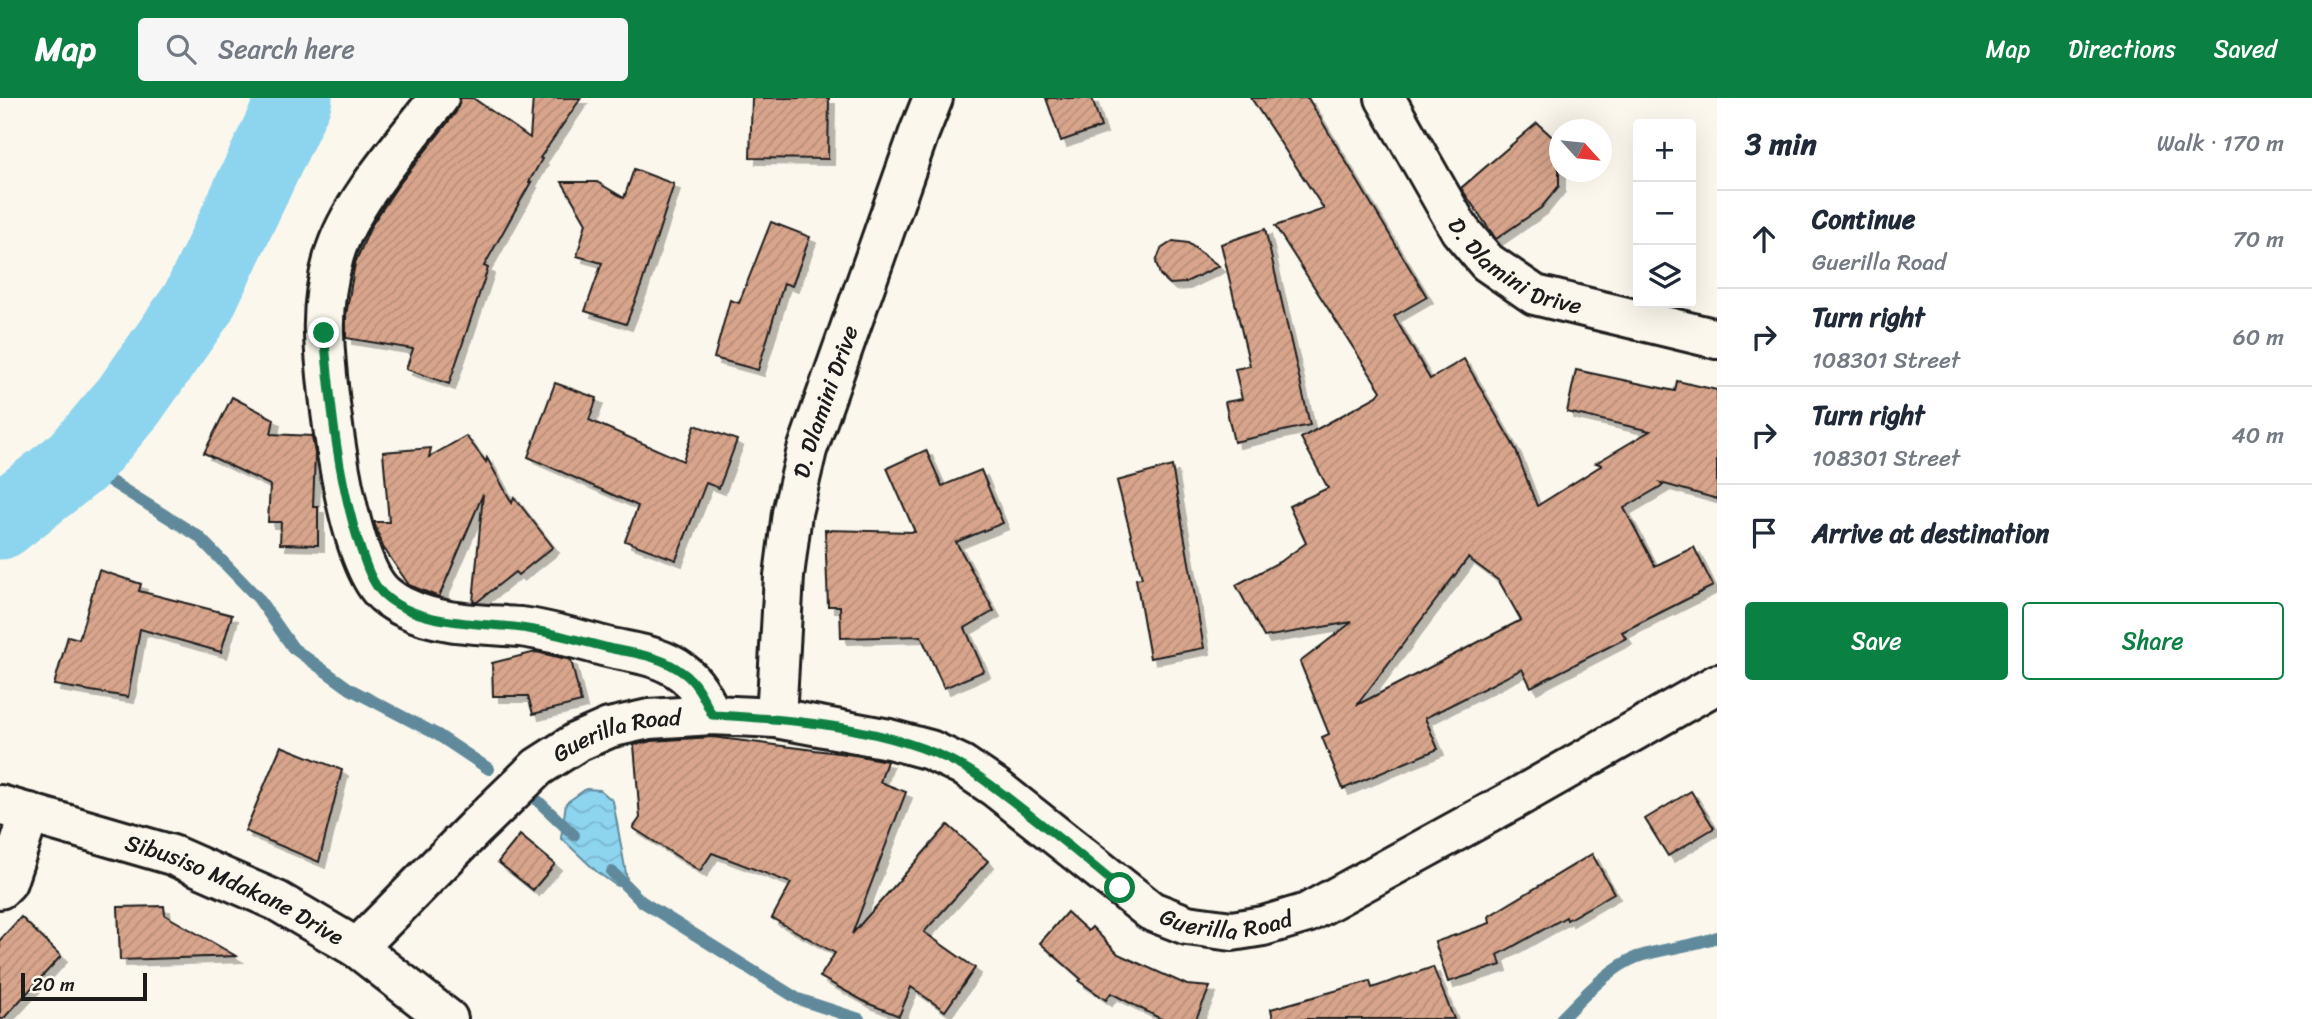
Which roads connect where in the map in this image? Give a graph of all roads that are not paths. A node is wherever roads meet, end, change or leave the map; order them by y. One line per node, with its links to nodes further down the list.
1 (439, 98): 6 (street)
2 (933, 98): 7 (street, D. Dlamini Drive)
3 (1385, 98): 4 (street, D. Dlamini Drive)
4 (1717, 339)
5 (1717, 684): 7 (street, Guerilla Road)
6 (712, 715): 7 (street, Guerilla Road); 10 (street, Guerilla Road)
7 (776, 718)
8 (15, 809): 9 (street); 10 (street, Sibusiso Mdakane Drive)
9 (0, 889)
10 (357, 948): 11 (street, Sibusiso Mdakane Drive)
11 (448, 1019)

